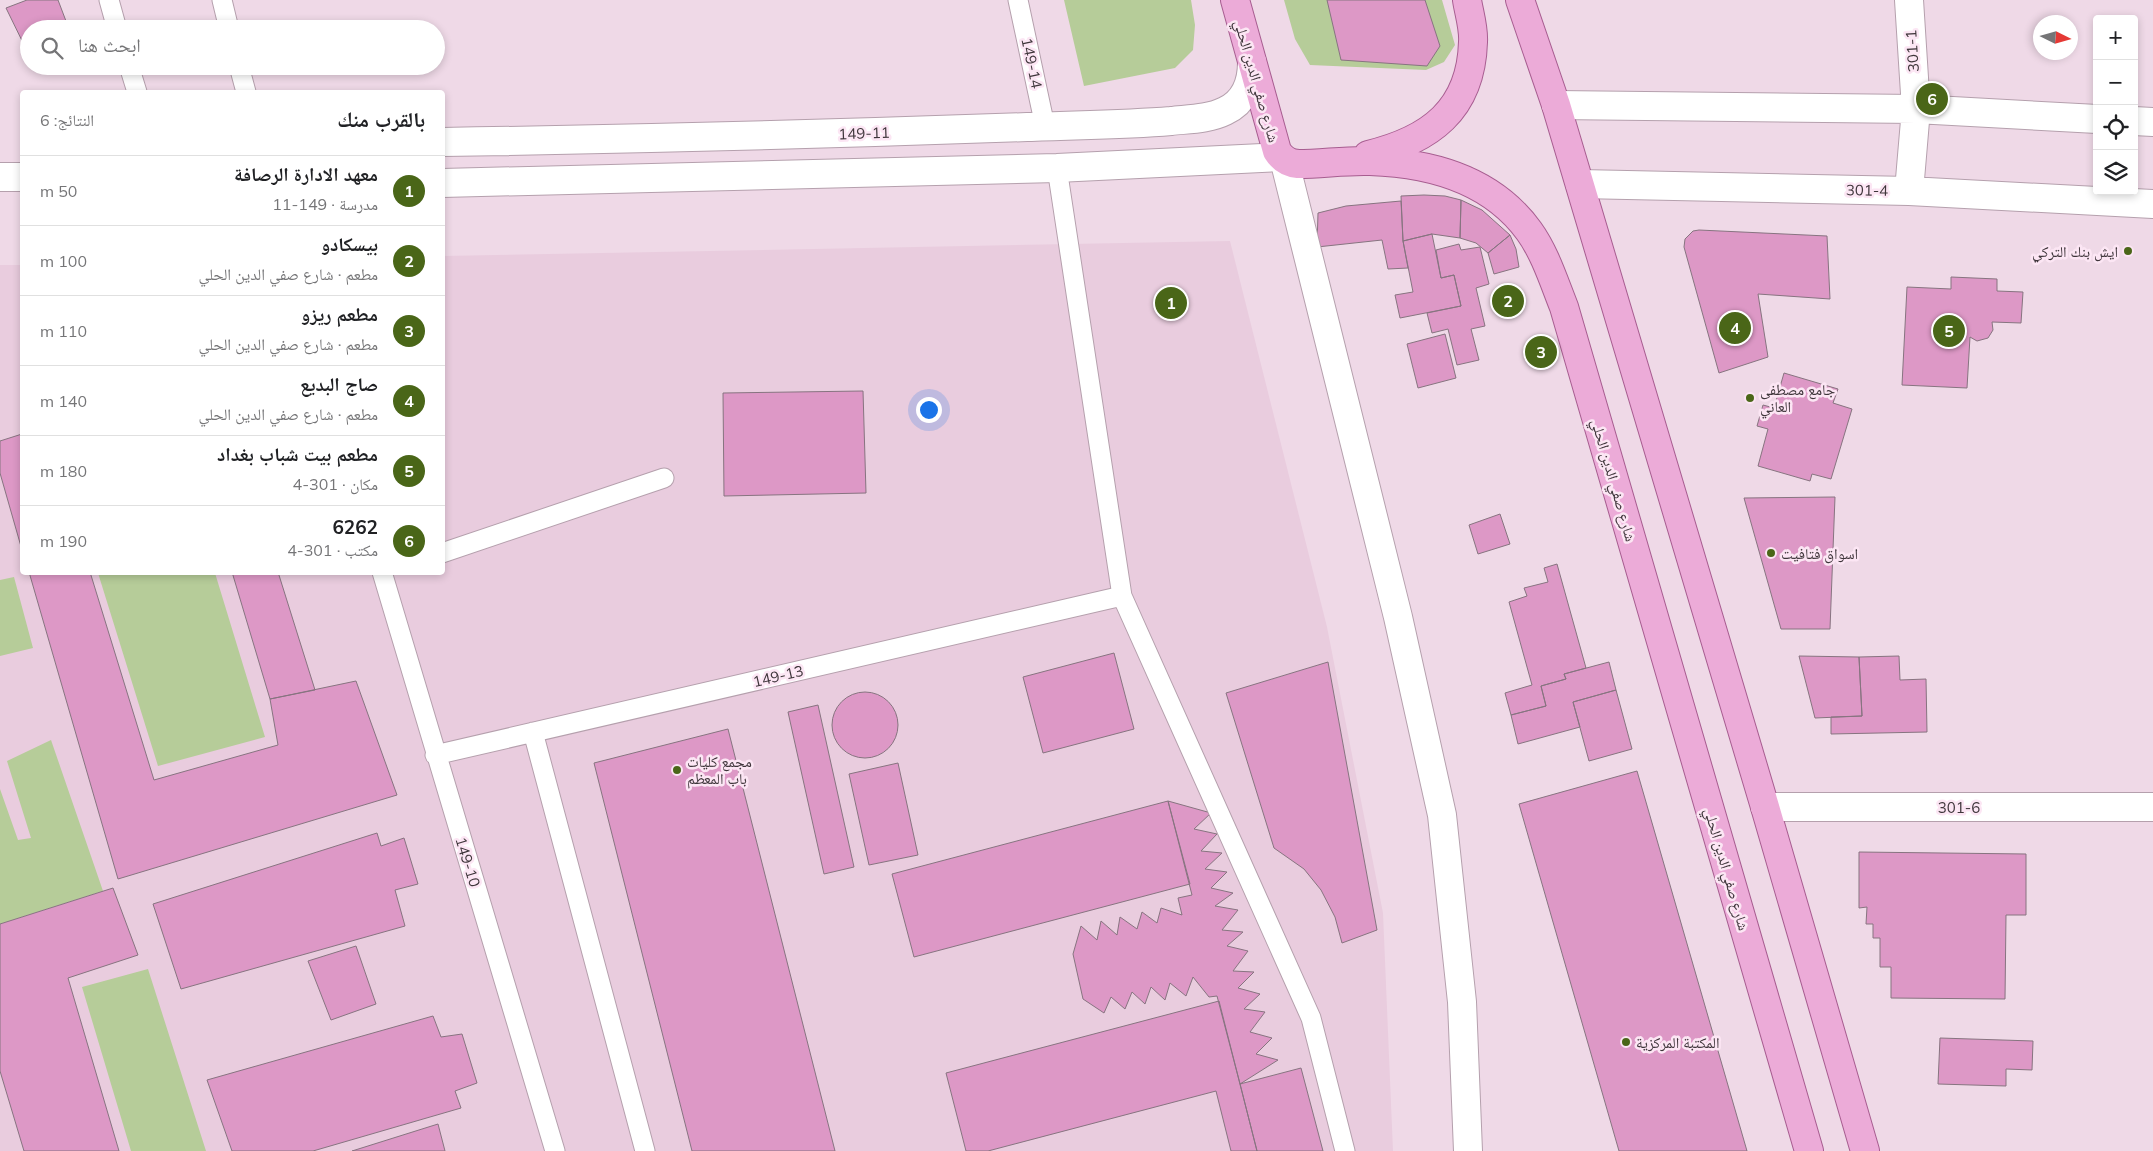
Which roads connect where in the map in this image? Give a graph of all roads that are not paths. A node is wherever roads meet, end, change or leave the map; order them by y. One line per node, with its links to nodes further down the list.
1 (108, 0): 8 (lane)
2 (222, 0): 9 (lane)
3 (1018, 0): 20 (lane, 149-14)
4 (1235, 0): 10 (main road, شارع صفي الدين الحلي)
5 (1467, 0): 23 (main road)
6 (1520, 0): 15 (main road)
7 (1909, 0): 16 (street, 301-1)
8 (114, 20)
9 (227, 20)
10 (1252, 62): 20 (street, 149-11); 22 (main road, شارع صفي الدين الحلي)
11 (132, 75): 13 (lane)
12 (241, 75): 14 (lane)
13 (136, 90)
14 (245, 90)
15 (1556, 105): 16 (street); 28 (main road)
16 (1916, 110): 17 (street); 29 (street, 301-1)
17 (2093, 119)
18 (2138, 121): 19 (street)
19 (2153, 122)
20 (1046, 126): 21 (street, 149-11)
21 (445, 142)
22 (1283, 158): 23 (main road, شارع صفي الدين الحلي); 24 (street); 42 (street)
23 (1340, 161): 43 (main road, شارع صفي الدين الحلي)
24 (1058, 168): 27 (street); 34 (lane)
25 (0, 177): 26 (street)
26 (20, 177)
27 (445, 183)
28 (1580, 184): 29 (street, 301-4); 37 (main road)
29 (1909, 191): 30 (street, 301-4)
30 (2153, 204)
31 (664, 478): 32 (lane)
32 (445, 552)
33 (384, 575): 36 (lane, 149-10)
34 (1122, 596): 35 (lane, 149-13); 41 (lane)
35 (533, 732): 36 (lane, 149-13); 40 (lane)
36 (435, 755): 39 (lane, 149-10)
37 (1765, 807): 38 (street, 301-6); 44 (main road)
38 (2153, 807)
39 (555, 1151)
40 (645, 1151)
41 (1345, 1151)
42 (1468, 1151)
43 (1809, 1151)
44 (1865, 1151)

